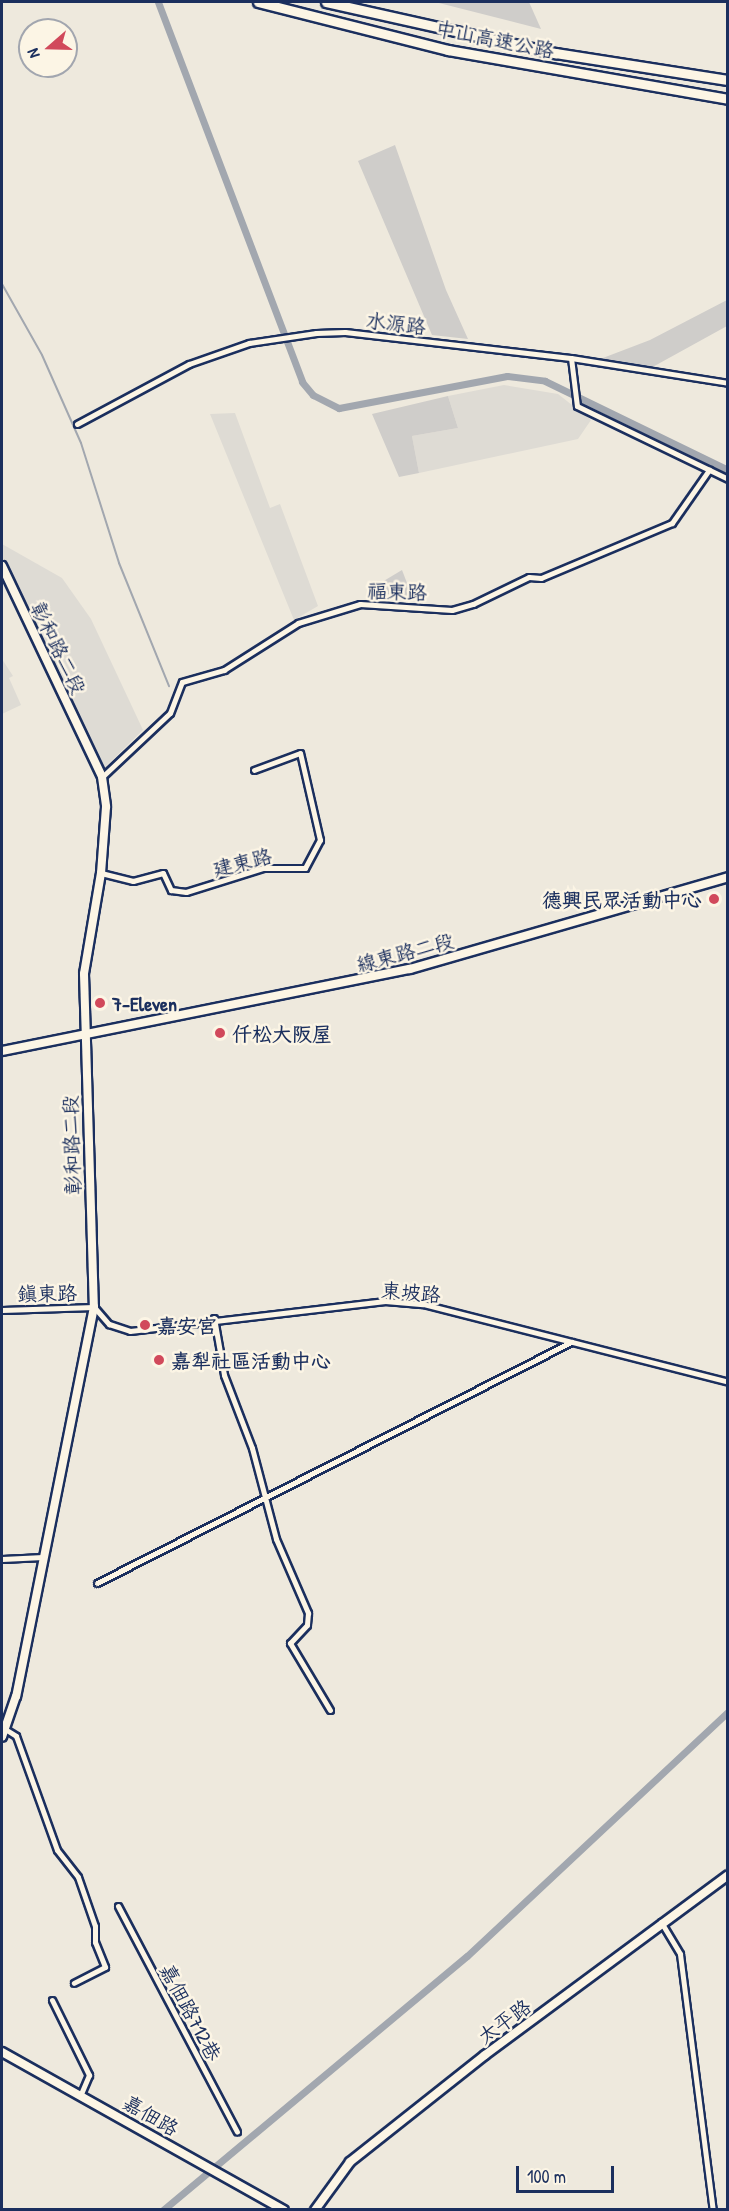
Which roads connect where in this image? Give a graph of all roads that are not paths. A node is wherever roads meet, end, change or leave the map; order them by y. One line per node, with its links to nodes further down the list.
1 (258, 2): 4 (highway, 中山高速公路)
2 (326, 2): 3 (highway, 中山高速公路)
3 (728, 80)
4 (728, 99)
5 (571, 358): 6 (street, 水源路); 7 (street, 水源路); 8 (street)
6 (728, 383)
7 (77, 424)
8 (710, 470): 9 (street); 12 (street, 福東路)
9 (728, 479)
10 (2, 566): 12 (main road, 彰和路二段)
11 (254, 770): 13 (street, 建東路)
12 (102, 777): 13 (main road, 彰和路二段)
13 (101, 873): 15 (main road, 彰和路二段)
14 (728, 877): 15 (main road, 線東路二段)
15 (84, 1035): 16 (main road, 線東路二段); 17 (main road, 彰和路二段)
16 (2, 1051)
17 (94, 1307): 18 (street, 鎮東路); 19 (street, 東坡路); 23 (main road, 彰和路二段)
18 (2, 1310)
19 (214, 1318): 20 (street, 東坡路); 22 (street)
20 (572, 1342): 21 (street, 東坡路); 22 (street)
21 (728, 1382)
22 (264, 1497): 25 (street); 26 (street)
23 (43, 1557): 24 (street); 27 (main road, 彰和路二段)
24 (2, 1559)
25 (97, 1583)
26 (330, 1710)
27 (3, 1733): 31 (street)
28 (728, 1875): 30 (main road, 太平路)
29 (118, 1906): 35 (street, 嘉佃路712巷)
30 (661, 1922): 37 (main road, 太平路); 38 (street)
31 (75, 1983)
32 (52, 2000): 34 (street)
33 (2, 2052): 34 (main road, 嘉佃路)
34 (81, 2094): 36 (main road, 嘉佃路)
35 (237, 2132)
36 (284, 2210)
37 (315, 2210)
38 (713, 2210)

